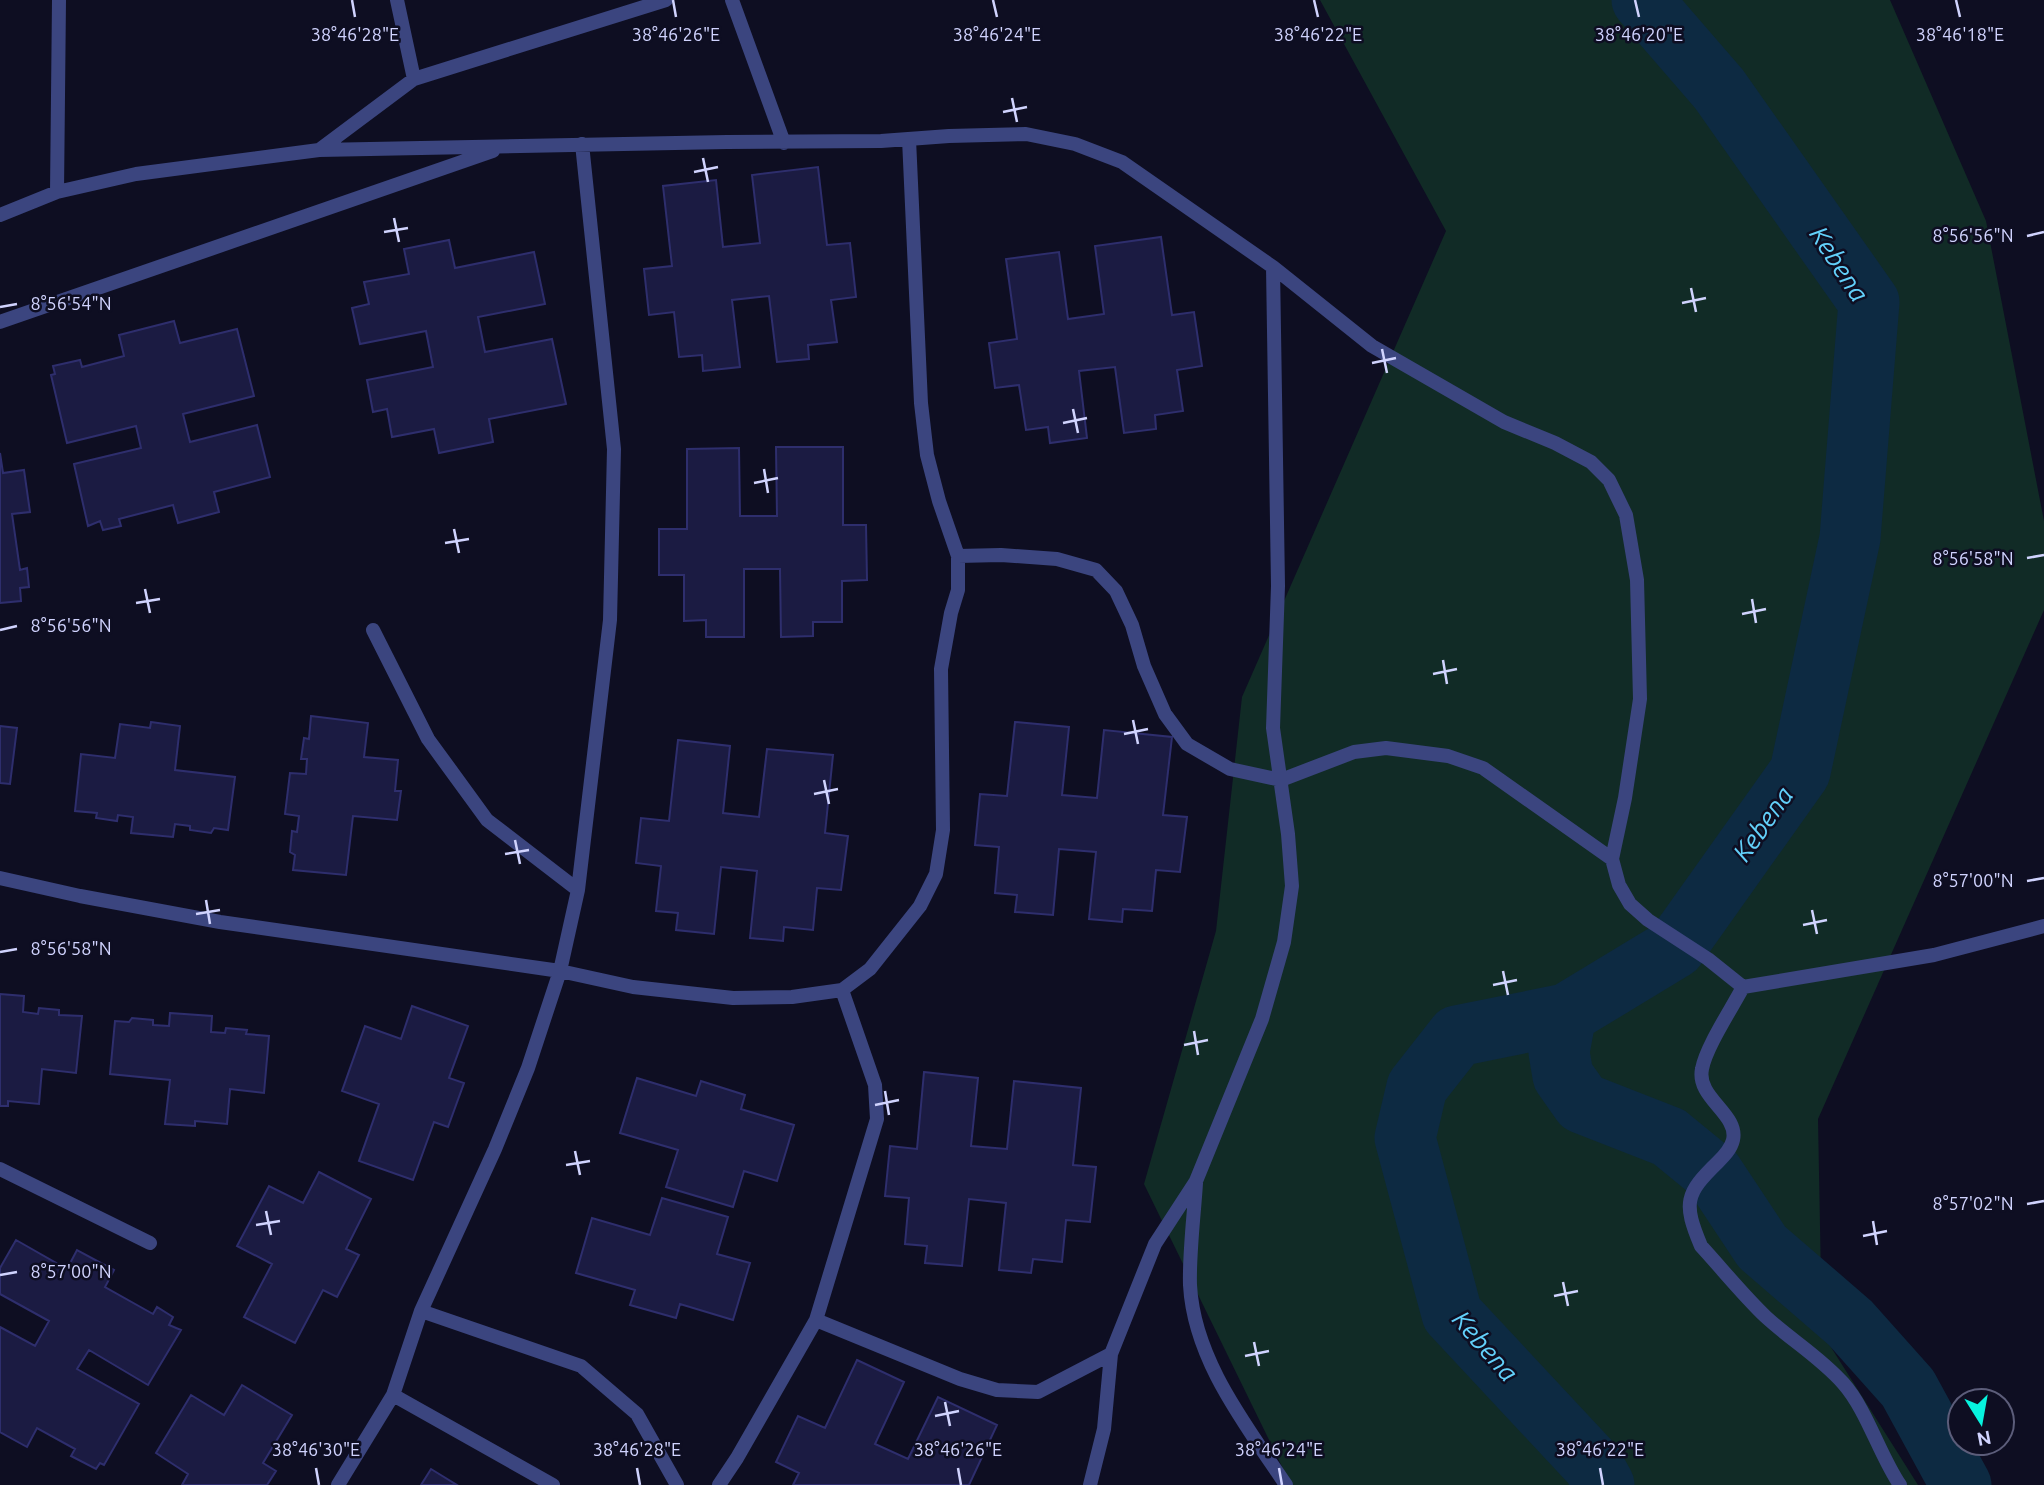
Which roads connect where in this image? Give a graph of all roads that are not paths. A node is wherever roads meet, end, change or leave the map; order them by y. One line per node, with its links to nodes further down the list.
1 (60, 0): 11 (street)
2 (397, 0): 5 (street)
3 (666, 0): 5 (street)
4 (732, 0): 7 (street)
5 (414, 79): 10 (street)
6 (909, 139): 7 (street); 13 (street); 15 (street)
7 (784, 143): 8 (street)
8 (582, 144): 9 (street); 20 (street)
9 (508, 146): 10 (street); 14 (street)
10 (319, 150): 11 (street)
11 (57, 192): 12 (street)
12 (0, 215)
13 (1273, 267): 17 (street); 18 (street)
14 (0, 322)
15 (958, 556): 17 (street); 24 (street)
16 (373, 630): 20 (street)
17 (1281, 780): 18 (street); 26 (street)
18 (1612, 859): 23 (street)
19 (0, 878): 22 (street)
20 (578, 890): 22 (street)
21 (2044, 926): 23 (street)
22 (560, 971): 24 (street); 28 (street)
23 (1743, 988): 38 (street)
24 (842, 990): 29 (street)
25 (0, 1169): 27 (street)
26 (1196, 1181): 30 (street); 37 (street)
27 (150, 1242)
28 (421, 1311): 31 (street); 34 (street)
29 (816, 1320): 30 (street); 35 (street)
30 (1111, 1354): 36 (street)
31 (393, 1395): 32 (street); 33 (street)
32 (338, 1485)
33 (554, 1485)
34 (677, 1485)
35 (719, 1485)
36 (1090, 1485)
37 (1286, 1485)
38 (1900, 1485)

